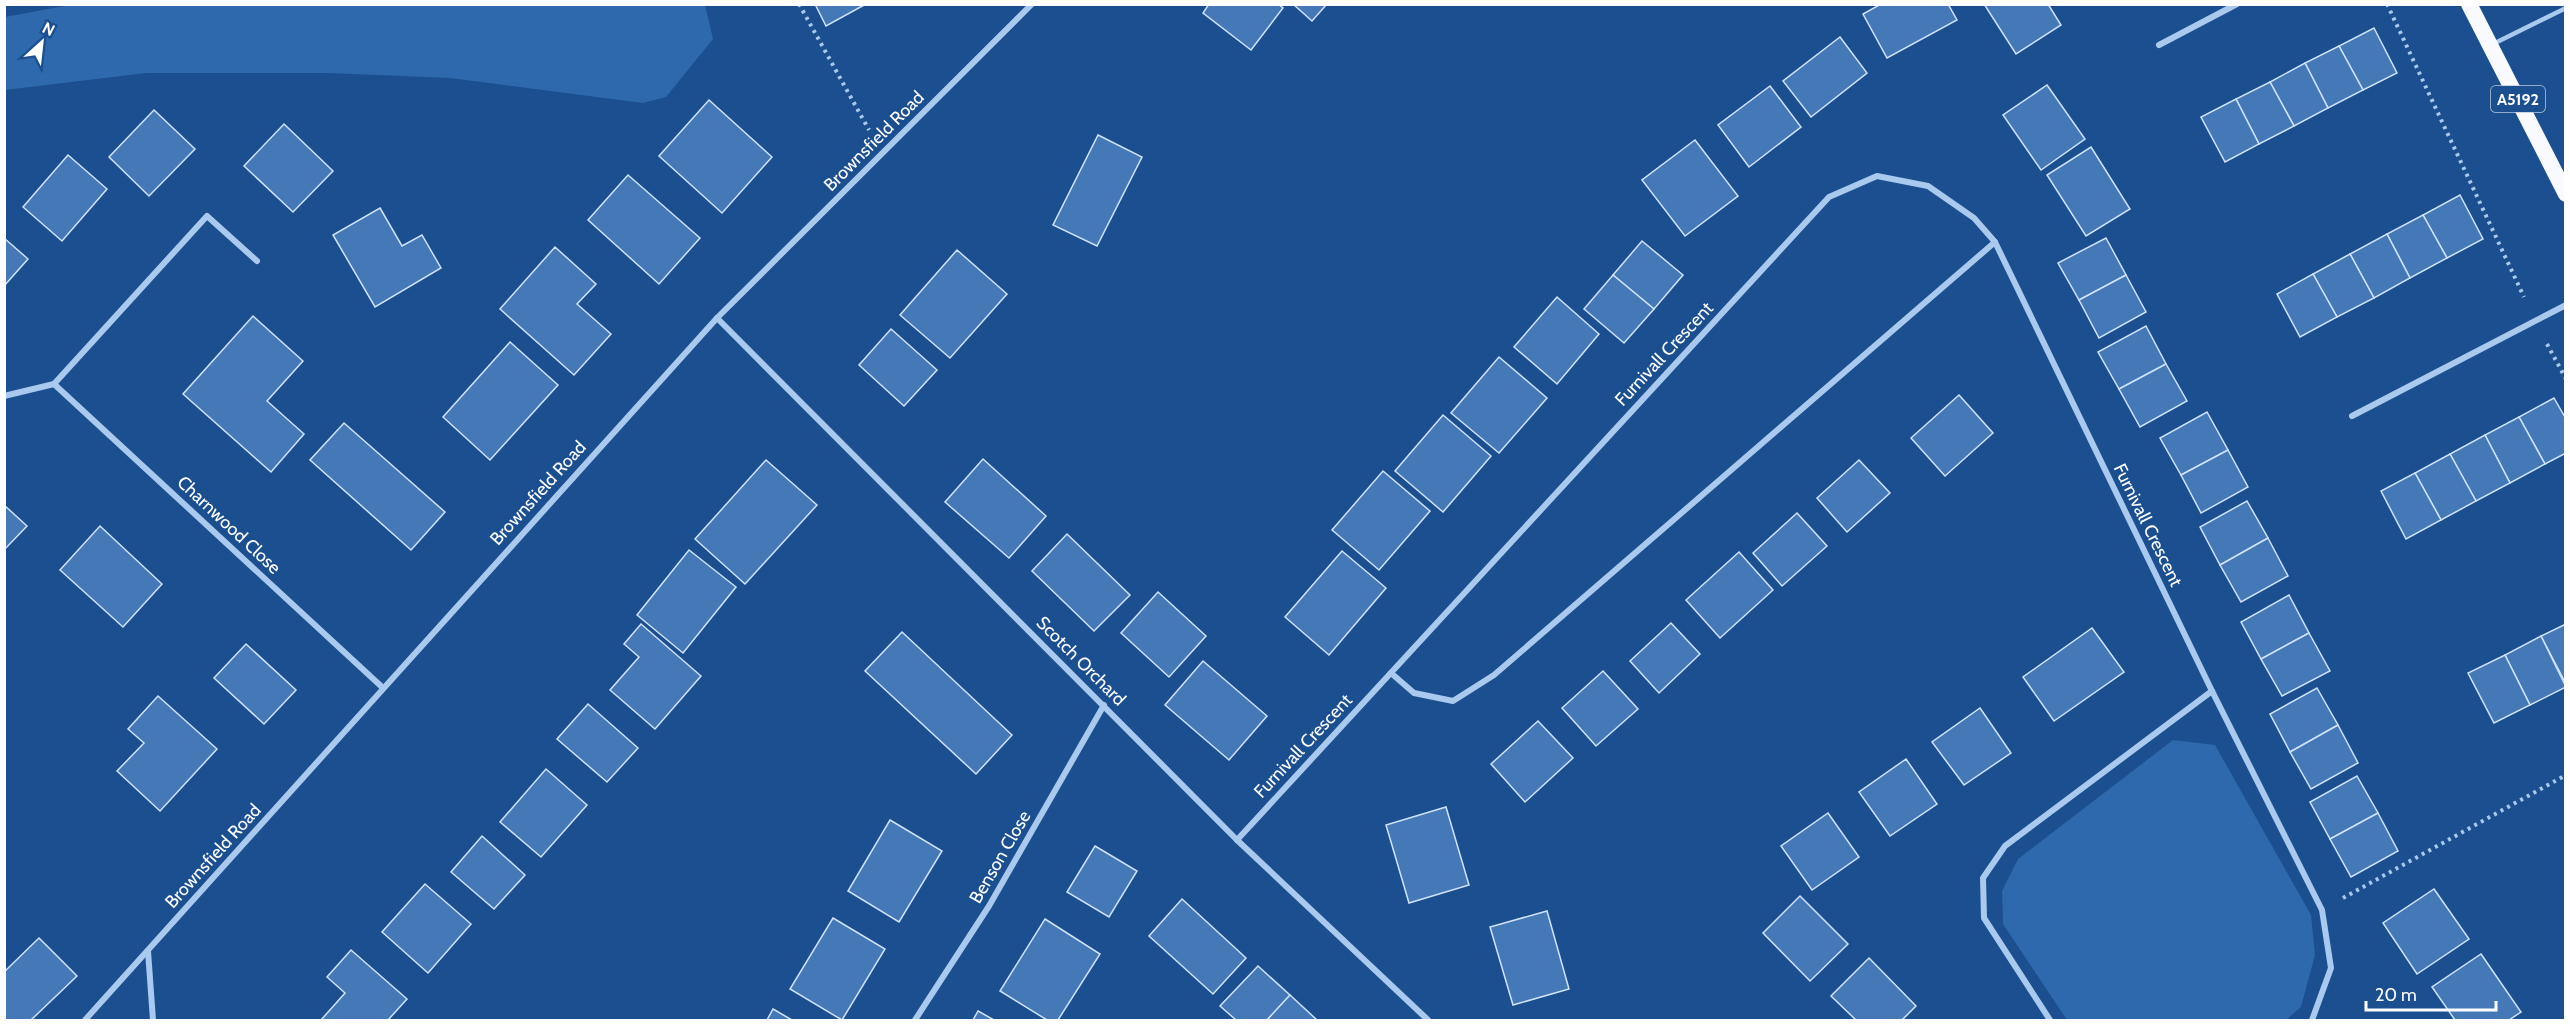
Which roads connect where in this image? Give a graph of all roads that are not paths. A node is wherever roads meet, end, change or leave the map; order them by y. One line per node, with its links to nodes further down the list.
1 (1032, 4): 11 (street, Brownsfield Road)
2 (2237, 4): 5 (street)
3 (2469, 4): 6 (highway, A5192)
4 (2565, 8): 6 (lane)
5 (2159, 45)
6 (2490, 45): 7 (highway, A5192)
7 (2565, 194)
8 (1995, 242): 15 (street); 15 (street, Furnivall Crescent); 17 (street, Furnivall Crescent)
9 (257, 261): 12 (street)
10 (2565, 305): 14 (street)
11 (717, 318): 16 (street, Brownsfield Road); 18 (street, Scotch Orchard)
12 (54, 384): 13 (street); 16 (street, Charnwood Close)
13 (4, 396)
14 (2352, 416)
15 (1390, 673): 19 (street, Furnivall Crescent)
16 (382, 687): 20 (street, Brownsfield Road)
17 (2212, 691): 25 (street); 26 (street, Furnivall Crescent)
18 (1104, 705): 19 (street, Scotch Orchard); 23 (street, Benson Close)
19 (1237, 840): 24 (street, Scotch Orchard)
20 (148, 951): 21 (street, Brownsfield Road); 22 (street)
21 (85, 1020)
22 (153, 1020)
23 (915, 1020)
24 (1428, 1020)
25 (2050, 1020)
26 (2312, 1020)

